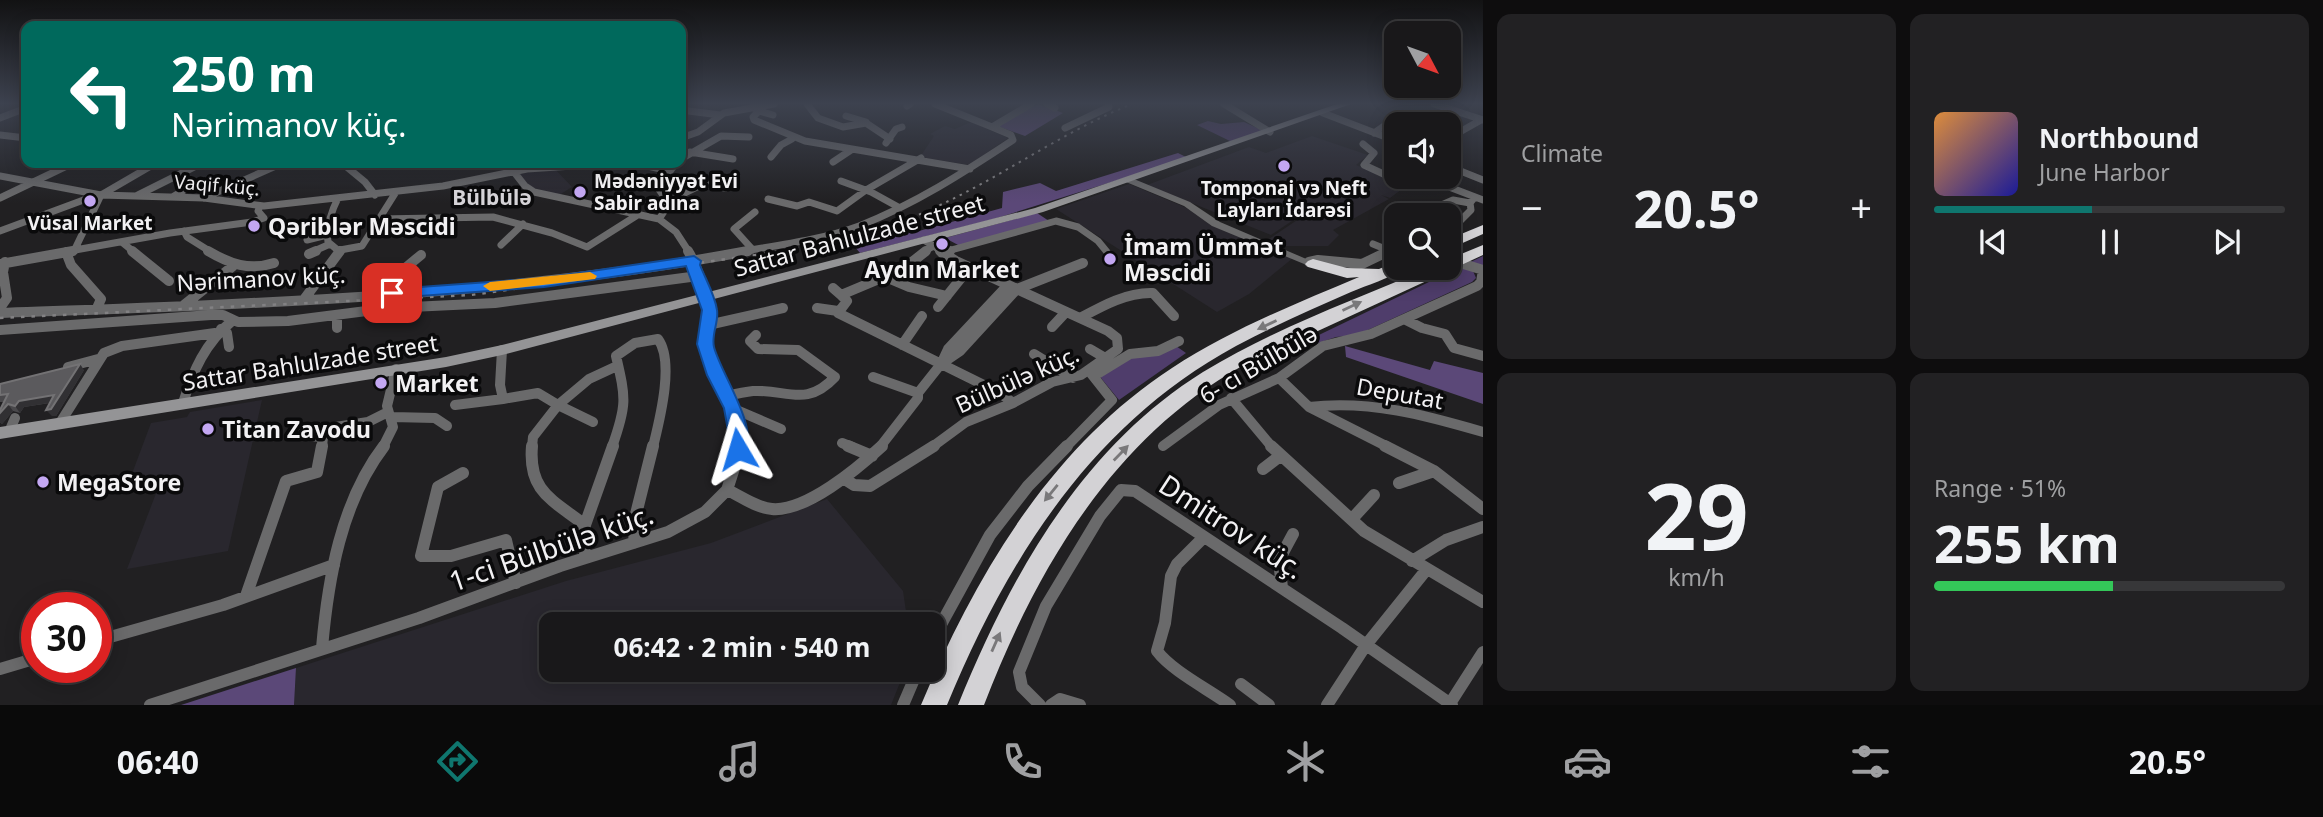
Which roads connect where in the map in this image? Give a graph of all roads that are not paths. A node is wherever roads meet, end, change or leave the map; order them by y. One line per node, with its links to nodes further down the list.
1 (694, 137): 9 (street)
2 (719, 137): 9 (street)
3 (788, 137): 7 (street)
4 (887, 137): 8 (street)
5 (1010, 137): 27 (street, Nərimanov küç.)
6 (1256, 137): 33 (main road, Sattar Bahlulzade street)
7 (792, 139): 11 (street); 15 (street)
8 (890, 139): 13 (street)
9 (705, 142): 12 (street)
10 (1363, 144): 31 (street)
11 (851, 149): 13 (street); 18 (street)
12 (690, 152): 14 (street); 17 (street)
13 (886, 153): 16 (street)
14 (686, 155)
15 (771, 157)
16 (921, 158): 27 (street); 40 (street)
17 (733, 159)
18 (833, 162)
19 (63, 168): 37 (street)
20 (147, 168): 42 (street)
21 (192, 168): 43 (street)
22 (271, 168): 47 (street)
23 (349, 168): 44 (street)
24 (527, 168): 30 (street, Vaqif küç.)
25 (656, 168): 28 (street)
26 (672, 168): 28 (street)
27 (970, 169): 54 (street, Nərimanov küç.)
28 (669, 171): 51 (street)
29 (1461, 171): 34 (street)
30 (514, 172): 41 (street, Vaqif küç.); 57 (street)
31 (1384, 174)
32 (0, 176): 37 (street, Vaqif küç.)
33 (1129, 180): 55 (main road, Sattar Bahlulzade street); 89 (street)
34 (1483, 180)
35 (200, 181): 45 (street)
36 (841, 181): 40 (street)
37 (34, 182): 42 (street, Vaqif küç.); 46 (street)
38 (726, 188): 51 (street)
39 (1451, 189): 50 (street)
40 (866, 190): 49 (street); 54 (street)
41 (396, 192): 44 (street, Vaqif küç.); 58 (street)
42 (101, 195): 43 (street, Vaqif küç.); 66 (street); 79 (street)
43 (138, 195): 45 (street, Vaqif küç.)
44 (375, 195): 48 (street, Vaqif küç.)
45 (173, 196): 47 (street, Vaqif küç.)
46 (0, 198)
47 (204, 198): 53 (street, Vaqif küç.)
48 (338, 198): 53 (street, Vaqif küç.); 70 (street)
49 (768, 199)
50 (1476, 200): 52 (street); 60 (street)
51 (668, 201): 59 (street)
52 (1446, 203)
53 (260, 206): 67 (street)
54 (900, 208): 77 (street, Nərimanov küç.)
55 (1039, 210): 61 (street); 72 (main road, Sattar Bahlulzade street)
56 (755, 212): 77 (street)
57 (636, 216): 59 (street); 62 (street)
58 (379, 219): 62 (street); 63 (street)
59 (659, 219): 85 (street)
60 (1461, 219)
61 (1056, 222): 80 (street); 81 (street)
62 (523, 224): 74 (street)
63 (374, 227): 64 (street); 76 (street)
64 (405, 227)
65 (1483, 229): 68 (highway)
66 (0, 231)
67 (184, 231): 71 (street); 92 (street)
68 (1461, 239)
69 (307, 240): 70 (street)
70 (328, 240): 76 (street); 82 (street)
71 (123, 243): 79 (street); 99 (street)
72 (928, 243): 81 (street, Bülbülə küç.); 97 (street); 104 (main road, Sattar Bahlulzade street)
73 (1373, 244): 78 (street)
74 (501, 245)
75 (1483, 249): 84 (highway)
76 (340, 250): 105 (street)
77 (753, 250): 85 (street, Nərimanov küç.)
78 (1384, 251)
79 (70, 252): 86 (street); 109 (street)
80 (1107, 252)
81 (942, 253): 93 (street, Bülbülə küç.)
82 (309, 254)
83 (421, 255): 102 (street)
84 (1461, 259)
85 (694, 261): 96 (street); 102 (street, Nərimanov küç.)
86 (3, 263): 113 (street)
87 (274, 263): 92 (street)
88 (1083, 263): 100 (street)
89 (1311, 263): 90 (highway); 112 (highway)
90 (1384, 263)
91 (1384, 264): 112 (highway)
92 (233, 266): 107 (street)
93 (970, 267): 100 (street, Bülbülə küç.); 103 (street)
94 (1461, 267): 95 (street)
95 (1483, 270): 120 (street, 6- cı Bülbülə)
96 (698, 276): 101 (street, Nərimanov küç.); 104 (street)
97 (883, 276): 103 (street); 114 (street)
98 (1413, 280): 203 (highway, one-way to 98)
99 (169, 281)
100 (1012, 287): 115 (street, Bülbülə küç.); 137 (street)
101 (580, 292): 106 (street); 116 (street, Nərimanov küç.)
102 (392, 293): 105 (street, Nərimanov küç.)
103 (947, 296): 108 (street)
104 (706, 297): 122 (street); 132 (main road, Sattar Bahlulzade street)
105 (305, 298): 107 (street, Nərimanov küç.)
106 (579, 303)
107 (184, 306): 109 (street, Nərimanov küç.)
108 (938, 307)
109 (97, 308): 113 (street, Nərimanov küç.)
110 (783, 308): 122 (street)
111 (817, 308): 114 (street)
112 (1302, 309): 202 (highway, one-way to 202)
113 (0, 310)
114 (838, 311): 129 (street)
115 (1066, 312): 119 (street, Bülbülə küç.); 123 (street)
116 (337, 316): 121 (street, Nərimanov küç.); 124 (street)
117 (922, 316): 129 (street)
118 (1174, 316): 119 (street)
119 (1080, 318): 136 (street, Bülbülə küç.)
120 (1406, 320): 134 (street); 144 (street, 6- cı Bülbülə)
121 (232, 321): 125 (street, Nərimanov küç.); 126 (street)
122 (708, 325): 146 (street)
123 (1052, 327)
124 (337, 328)
125 (0, 330)
126 (218, 331): 130 (street); 135 (street); 149 (street)
127 (756, 335): 146 (street)
128 (1178, 341): 141 (street)
129 (902, 345): 137 (street)
130 (229, 347)
131 (1090, 349): 136 (street)
132 (502, 350): 140 (main road, Sattar Bahlulzade street); 148 (street)
133 (1034, 354): 143 (street)
134 (1483, 356)
135 (98, 359): 139 (street); 158 (street)
136 (1107, 359): 141 (street, Bülbülə küç.)
137 (941, 364): 145 (street); 150 (street)
138 (617, 366): 152 (street); 178 (street); 182 (street)
139 (61, 369)
140 (396, 369): 149 (main road, Sattar Bahlulzade street); 155 (street)
141 (1091, 374): 143 (street, Bülbülə küç.); 191 (street)
142 (873, 377): 145 (street)
143 (1073, 378): 150 (street, Bülbülə küç.)
144 (1279, 378): 147 (street, 6- cı Bülbülə); 153 (street, Deputat)
145 (918, 393): 167 (street)
146 (726, 396): 154 (street)
147 (1231, 398): 166 (street, 6- cı Bülbülə); 168 (street)
148 (503, 400): 151 (street); 152 (street)
149 (183, 403): 158 (main road, Sattar Bahlulzade street)
150 (1013, 403): 172 (street, Bülbülə küç.)
151 (455, 405)
152 (558, 405): 157 (street); 178 (street)
153 (1309, 407): 162 (street, Deputat); 170 (street, Deputat)
154 (732, 408): 161 (street); 174 (street)
155 (390, 414): 160 (street); 164 (street); 185 (street)
156 (15, 418): 163 (street)
157 (593, 422)
158 (60, 423): 163 (main road, Sattar Bahlulzade street)
159 (297, 426): 164 (street)
160 (447, 426)
161 (781, 429)
162 (1483, 432)
163 (4, 433)
164 (323, 437): 189 (street)
165 (842, 443): 167 (street)
166 (1163, 446)
167 (872, 456): 172 (street)
168 (1280, 456): 169 (street); 177 (street)
169 (1264, 469)
170 (1434, 471): 173 (street); 176 (street, Deputat)
171 (463, 473): 187 (street)
172 (843, 478): 174 (street)
173 (1399, 484)
174 (727, 490): 182 (street, 1-ci Bülbülə küç.)
175 (1374, 495): 177 (street)
176 (1483, 509)
177 (1352, 519): 184 (street)
178 (584, 525): 183 (street)
179 (1483, 527): 184 (street)
180 (1293, 534): 188 (street)
181 (1202, 538): 188 (street, Dmitrov küç.); 204 (street, Dmitrov küç.); 207 (street)
182 (634, 543): 183 (street, 1-ci Bülbülə küç.)
183 (586, 557): 187 (street, 1-ci Bülbülə küç.)
184 (1412, 561): 186 (street)
185 (334, 565): 189 (street); 194 (street)
186 (1427, 569): 190 (street); 193 (street)
187 (516, 583): 194 (street, 1-ci Bülbülə küç.)
188 (1282, 588): 193 (street, Dmitrov küç.)
189 (246, 596): 192 (street)
190 (1483, 602)
191 (945, 614)
192 (112, 636)
193 (1366, 645): 209 (street); 210 (street, Dmitrov küç.)
194 (322, 648): 200 (street, 1-ci Bülbülə küç.)
195 (1483, 652): 210 (street)
196 (21, 663): 197 (street)
197 (0, 669)
198 (913, 682): 201 (street)
199 (1241, 684): 208 (street)
200 (150, 705)
201 (903, 705)
202 (934, 705)
203 (971, 705)
204 (1040, 705)
205 (1051, 705): 206 (street)
206 (1080, 705)
207 (1230, 705)
208 (1269, 705)
209 (1327, 705)
210 (1450, 705)

